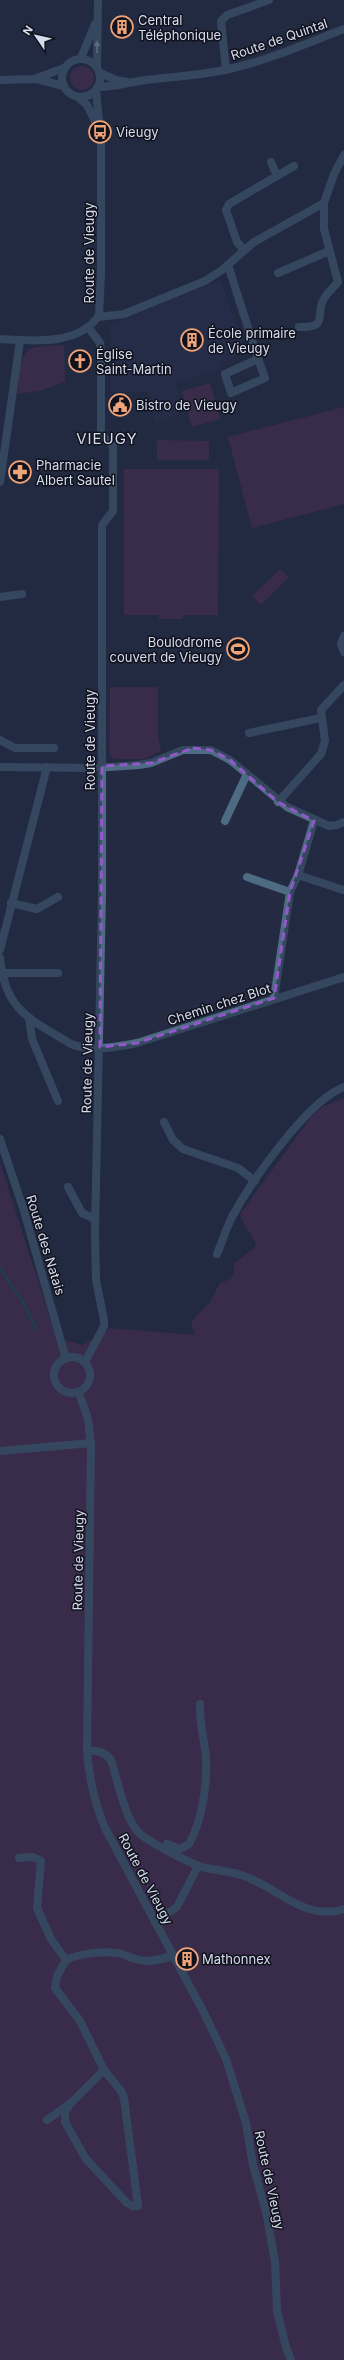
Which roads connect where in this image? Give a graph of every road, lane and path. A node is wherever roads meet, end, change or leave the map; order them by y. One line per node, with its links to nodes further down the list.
1 (98, 0): 3 (street)
2 (269, 0): 8 (street)
3 (98, 14): 5 (street); 7 (street, one-way to 3)
4 (342, 30): 8 (street, Route de Quintal)
5 (81, 58): 6 (street); 7 (street)
6 (64, 68): 9 (street); 12 (street)
7 (99, 70): 11 (street, Route de Quintal); 13 (street)
8 (226, 70): 11 (street, Route de Quintal)
9 (36, 79): 10 (street); 12 (street)
10 (0, 80)
11 (132, 82): 13 (street, Route de Quintal)
12 (64, 86): 14 (street)
13 (97, 89): 14 (street); 15 (street, Route de Vieugy)
14 (78, 97): 15 (street, Route de Vieugy)
15 (99, 129): 25 (street, Route de Vieugy)
16 (344, 155): 20 (street)
17 (271, 162): 19 (street)
18 (294, 166): 19 (street)
19 (276, 176): 21 (street)
20 (324, 203): 21 (street); 22 (street)
21 (244, 250): 23 (street)
22 (329, 251): 24 (street); 27 (street)
23 (228, 265): 25 (street); 30 (street)
24 (278, 273)
25 (98, 317): 26 (street, Route de Vieugy)
26 (88, 327): 29 (street); 41 (street, Route de Vieugy)
27 (299, 327)
28 (0, 339): 29 (street)
29 (20, 341): 31 (street)
30 (258, 359): 30 (street)
31 (0, 482)
32 (22, 594): 33 (street)
33 (0, 596)
34 (344, 636): 35 (street)
35 (344, 652)
36 (344, 685): 37 (street)
37 (321, 718): 38 (street); 45 (street)
38 (249, 732)
39 (0, 740): 40 (street)
40 (54, 748)
41 (102, 766): 43 (street); 44 (street); 62 (street, Route de Vieugy)
42 (1, 767): 43 (street)
43 (46, 767): 54 (street)
44 (247, 774): 45 (street); 46 (street)
45 (278, 802): 47 (street)
46 (225, 821)
47 (314, 821): 48 (street); 49 (street)
48 (344, 822)
49 (298, 875): 51 (street); 52 (street)
50 (247, 877): 52 (street)
51 (343, 890)
52 (290, 892): 60 (street)
53 (58, 897): 54 (street)
54 (11, 903): 55 (street)
55 (0, 950)
56 (0, 958): 57 (street, Chemin chez Blot)
57 (3, 973): 58 (street); 61 (street, Chemin chez Blot)
58 (58, 973)
59 (344, 977): 60 (street, Chemin chez Blot)
60 (274, 998): 62 (street, Chemin chez Blot)
61 (29, 1018): 62 (street, Chemin chez Blot); 64 (street)
62 (100, 1047): 69 (street, Route de Vieugy)
63 (344, 1087): 67 (street)
64 (58, 1101)
65 (164, 1122): 67 (street)
66 (0, 1139): 71 (street, Route des Natais)
67 (255, 1180): 70 (street)
68 (68, 1187): 69 (street)
69 (95, 1219): 72 (street, Route de Vieugy)
70 (217, 1254)
71 (66, 1359): 72 (street); 73 (street)
72 (85, 1362): 73 (street)
73 (78, 1393): 74 (street, Route de Vieugy)
74 (91, 1443): 75 (street); 77 (street, Route de Vieugy)
75 (0, 1450)
76 (200, 1704): 78 (street)
77 (87, 1750): 78 (street); 82 (street, Route de Vieugy)
78 (138, 1832): 80 (street)
79 (19, 1858): 84 (street)
80 (198, 1866): 81 (street); 82 (street)
81 (344, 1909)
82 (155, 1922): 83 (street, Route de Vieugy)
83 (174, 1956): 84 (street); 88 (street, Route de Vieugy)
84 (66, 1960): 85 (street)
85 (104, 2070): 86 (street); 86 (street)
86 (72, 2102): 87 (street)
87 (47, 2120)
88 (291, 2360)

